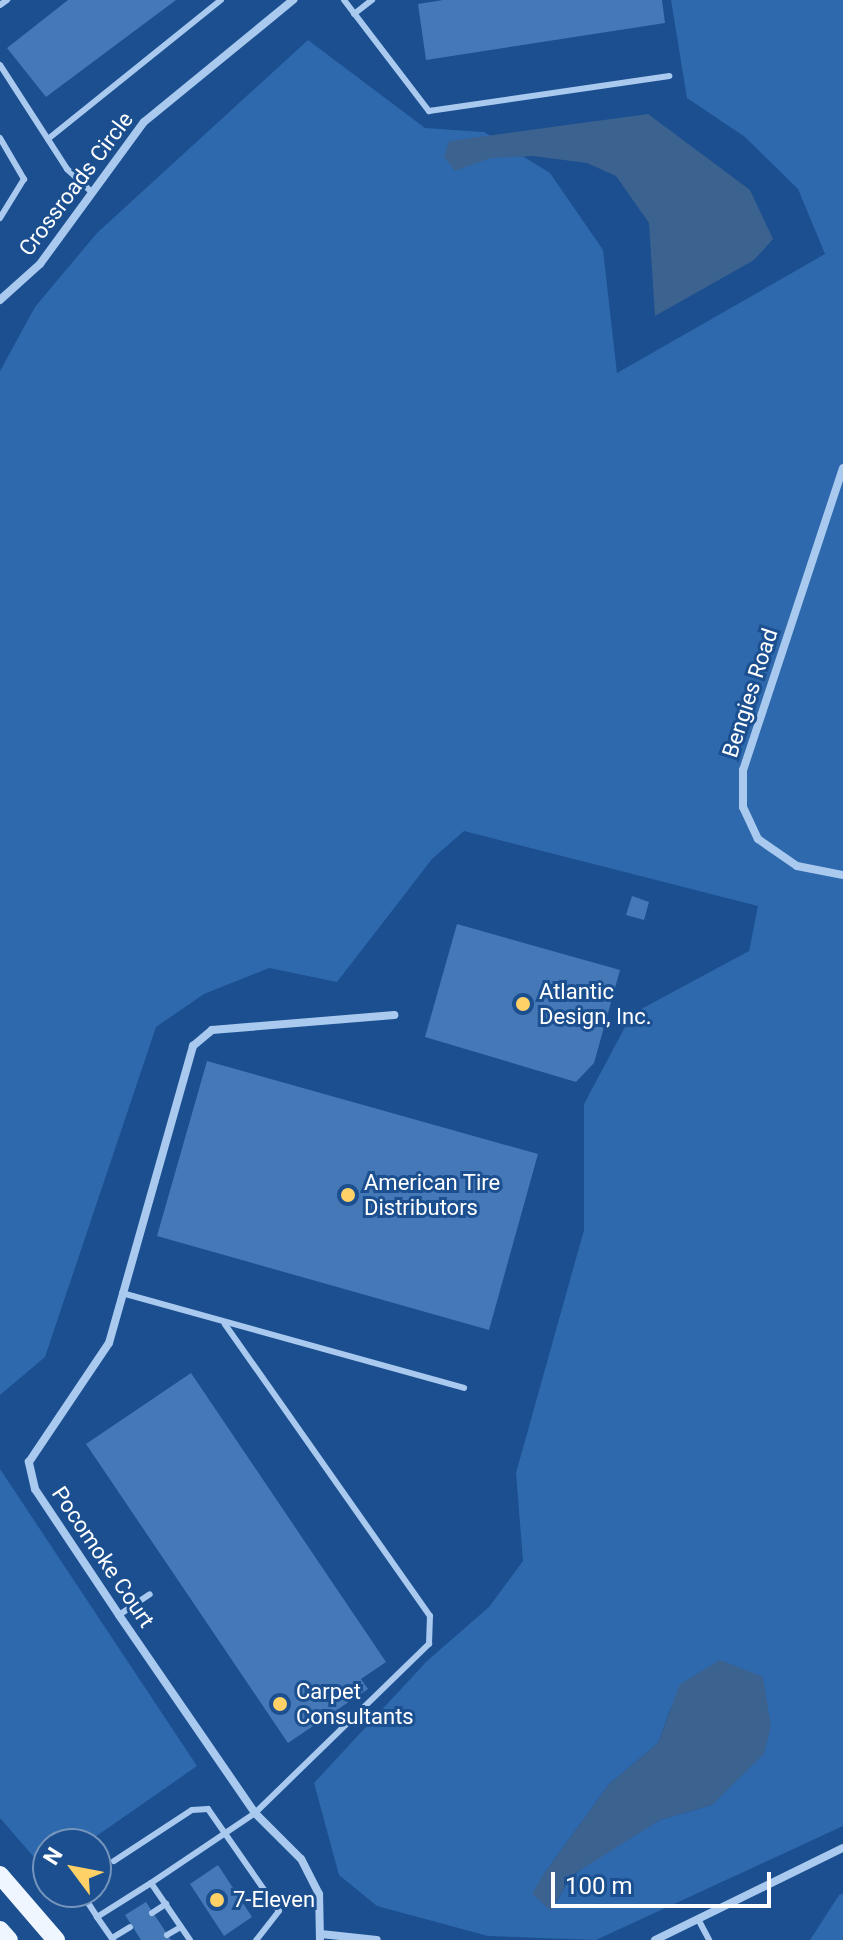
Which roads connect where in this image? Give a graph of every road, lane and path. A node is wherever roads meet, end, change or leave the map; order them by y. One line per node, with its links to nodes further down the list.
1 (7, 0): 6 (lane)
2 (221, 0): 11 (lane)
3 (293, 0): 12 (street, Crossroads Circle)
4 (344, 0): 7 (lane)
5 (372, 0): 7 (lane)
6 (0, 5)
7 (354, 14): 9 (lane)
8 (0, 65): 11 (lane)
9 (669, 76)
10 (0, 138): 13 (lane)
11 (48, 139): 12 (lane)
12 (92, 192): 14 (street, Crossroads Circle)
13 (0, 218)
14 (0, 300)
15 (843, 468): 16 (street, Bengies Road)
16 (843, 875)
17 (394, 1015): 18 (street, Pocomoke Court)
18 (122, 1293): 19 (lane); 22 (street, Pocomoke Court)
19 (225, 1324): 20 (lane); 23 (lane)
20 (464, 1388)
21 (150, 1594): 22 (lane)
22 (119, 1615): 23 (street, Pocomoke Court)
23 (255, 1813): 24 (lane); 38 (street, Pocomoke Court)
24 (227, 1832): 26 (lane); 28 (lane); 43 (lane)
25 (843, 1848): 33 (street)
26 (114, 1861)
27 (0, 1875): 41 (main road)
28 (151, 1883): 29 (lane); 32 (lane)
29 (166, 1904): 31 (lane); 35 (lane)
30 (91, 1908): 32 (lane)
31 (152, 1913)
32 (97, 1917): 39 (lane)
33 (698, 1919): 45 (street); 46 (lane)
34 (130, 1927): 39 (lane)
35 (181, 1927): 37 (lane); 42 (lane)
36 (0, 1930): 40 (main road)
37 (167, 1935)
38 (320, 1937): 44 (street)
39 (112, 1939)
40 (9, 1940)
41 (56, 1940)
42 (190, 1940)
43 (256, 1940)
44 (377, 1940)
45 (655, 1940)
46 (709, 1940)

